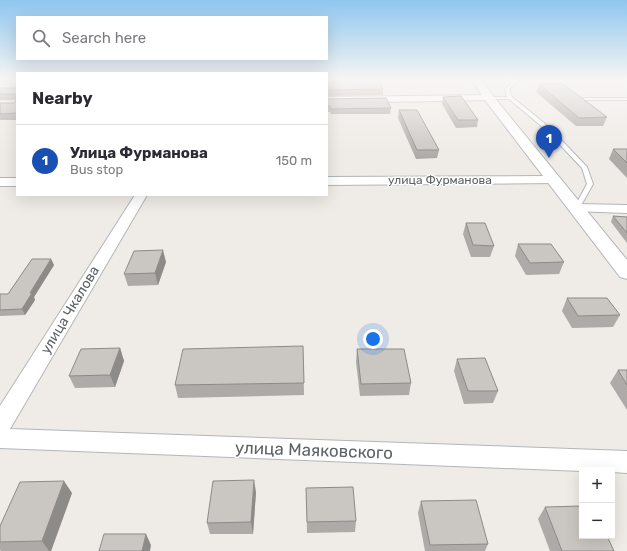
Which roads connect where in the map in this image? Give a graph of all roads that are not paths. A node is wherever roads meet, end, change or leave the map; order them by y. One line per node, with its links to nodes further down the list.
1 (495, 106): 3 (street)
2 (520, 106): 8 (lane)
3 (553, 180): 4 (street, улица Фурманова); 8 (street)
4 (328, 181)
5 (0, 182): 6 (street)
6 (16, 182)
7 (140, 196): 11 (street, улица Чкалова)
8 (577, 208): 9 (street); 10 (street)
9 (627, 209)
10 (627, 273)
11 (0, 425)
12 (0, 438): 13 (street, улица Маяковского)
13 (627, 462)

